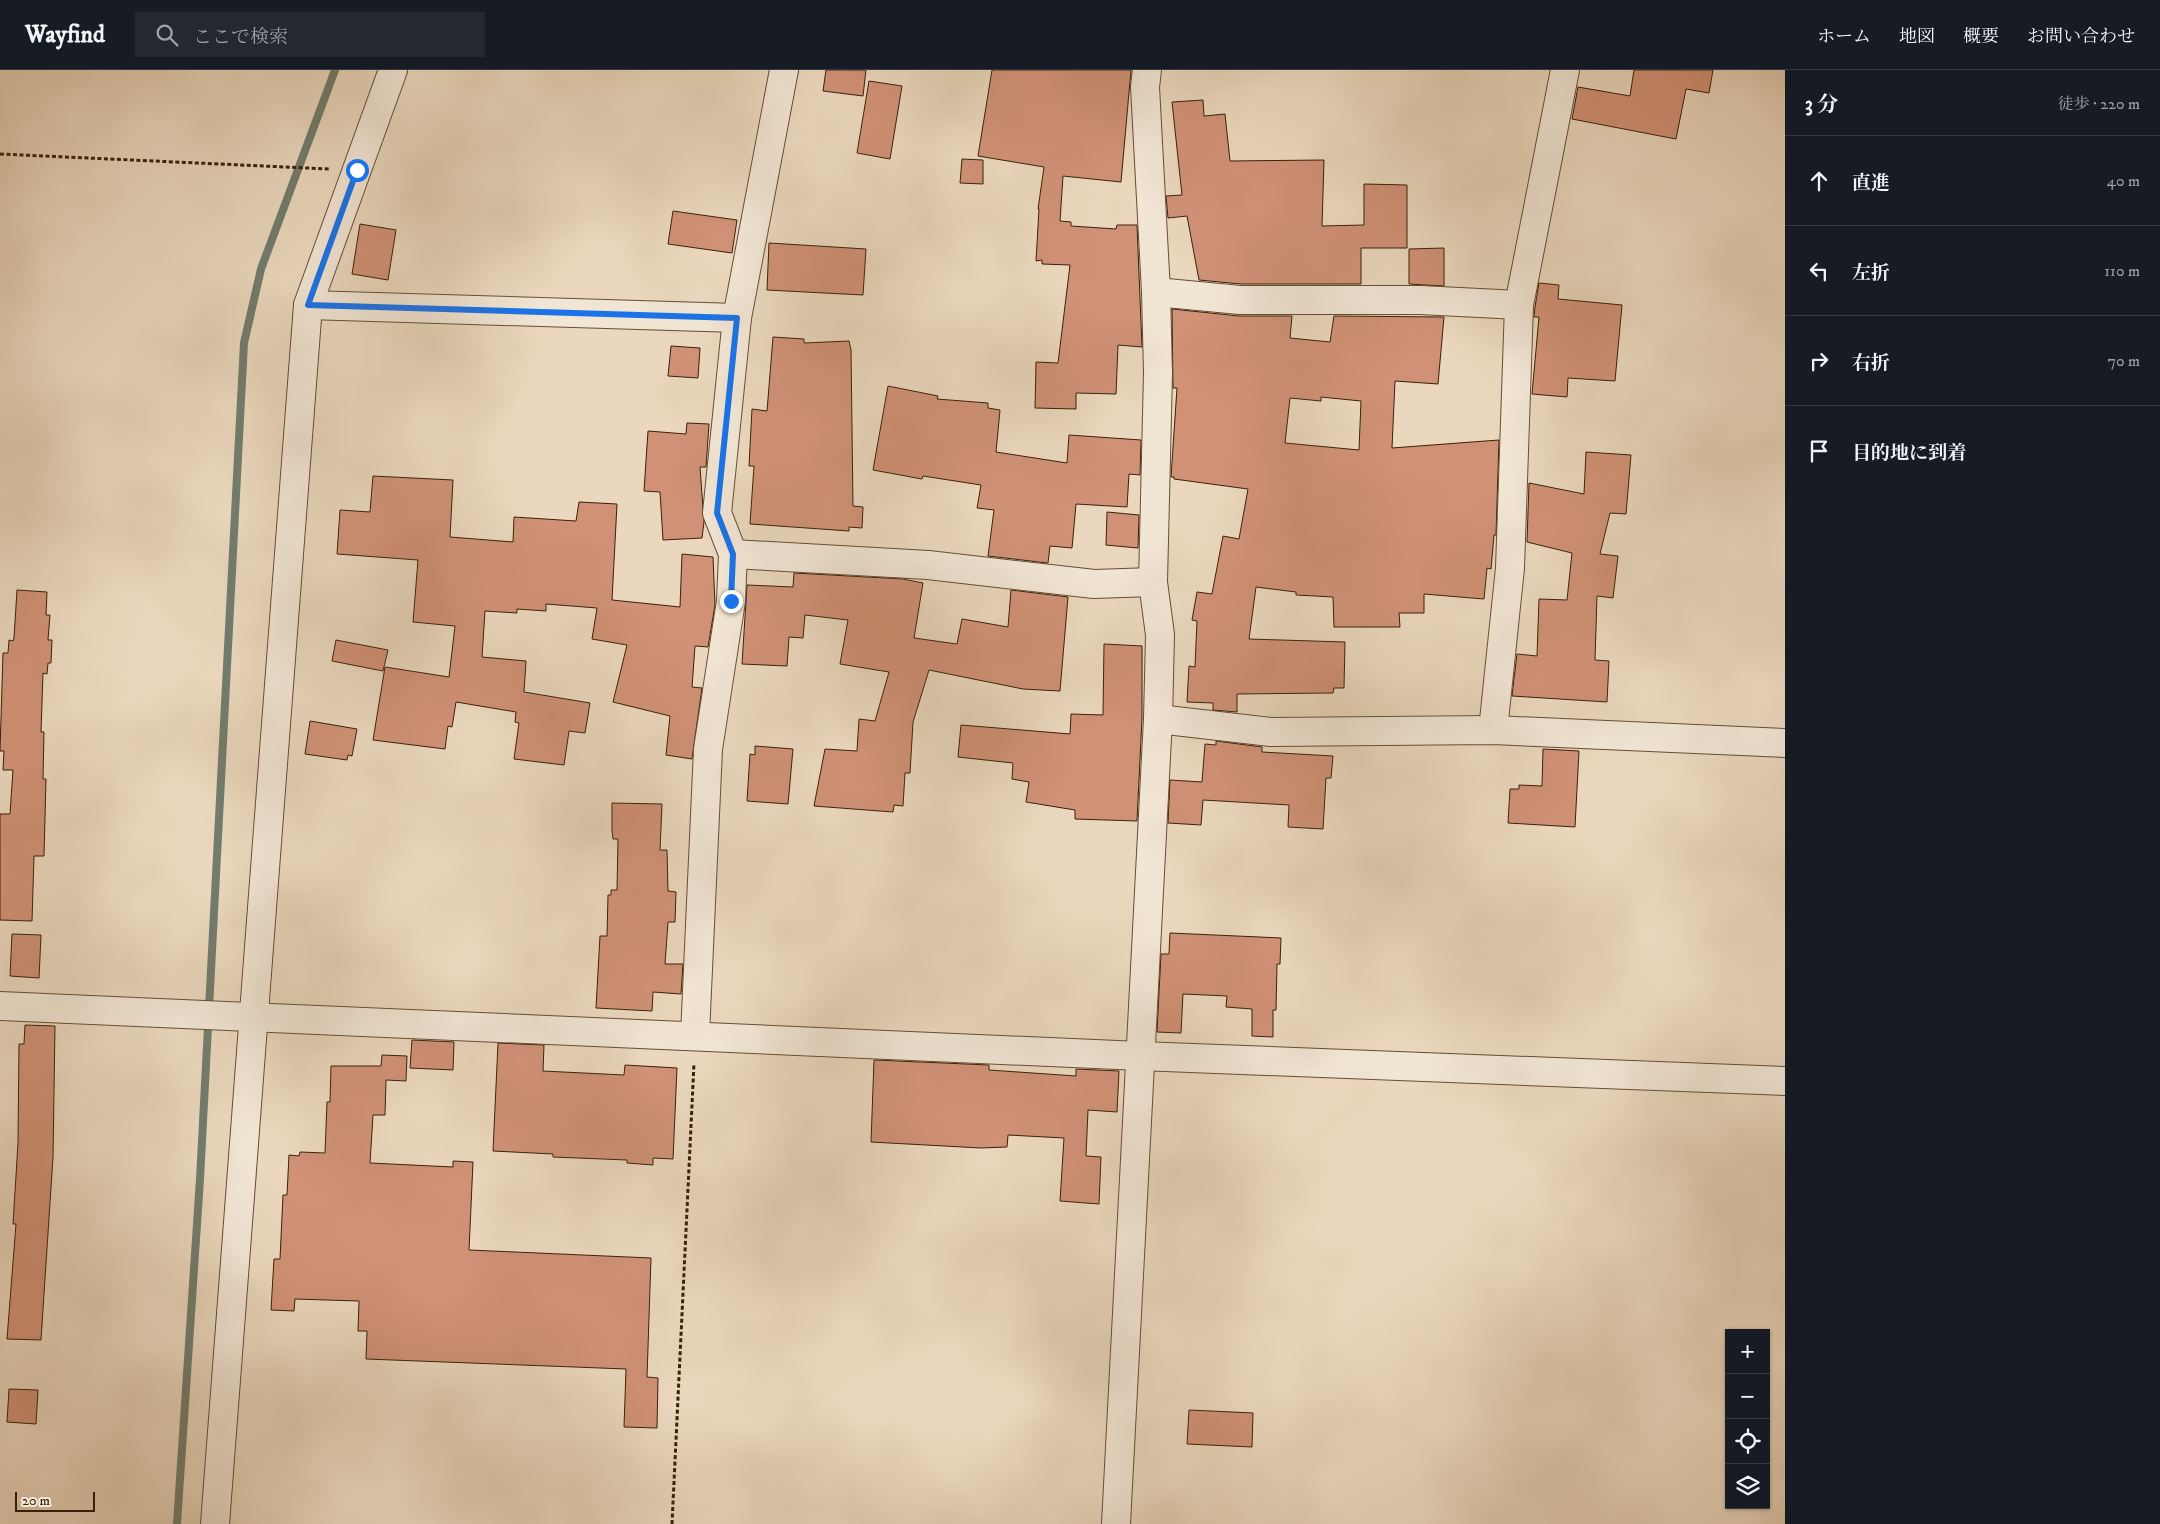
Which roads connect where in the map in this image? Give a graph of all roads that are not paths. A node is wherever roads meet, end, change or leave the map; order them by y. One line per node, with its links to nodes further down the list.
1 (393, 70): 7 (street)
2 (784, 70): 8 (street)
3 (1146, 70): 5 (street)
4 (1565, 70): 6 (street)
5 (1156, 292): 6 (street); 10 (street)
6 (1519, 304): 12 (street)
7 (308, 305): 8 (street); 15 (street)
8 (737, 318): 9 (street)
9 (733, 554): 10 (street); 16 (street)
10 (1154, 582): 11 (street)
11 (1158, 719): 12 (street); 17 (street)
12 (1493, 730): 13 (street)
13 (1785, 743)
14 (0, 1006): 15 (street)
15 (246, 1017): 16 (street); 19 (street)
16 (695, 1035): 17 (street)
17 (1140, 1056): 18 (street); 20 (street)
18 (1785, 1081)
19 (215, 1524)
20 (1116, 1524)

